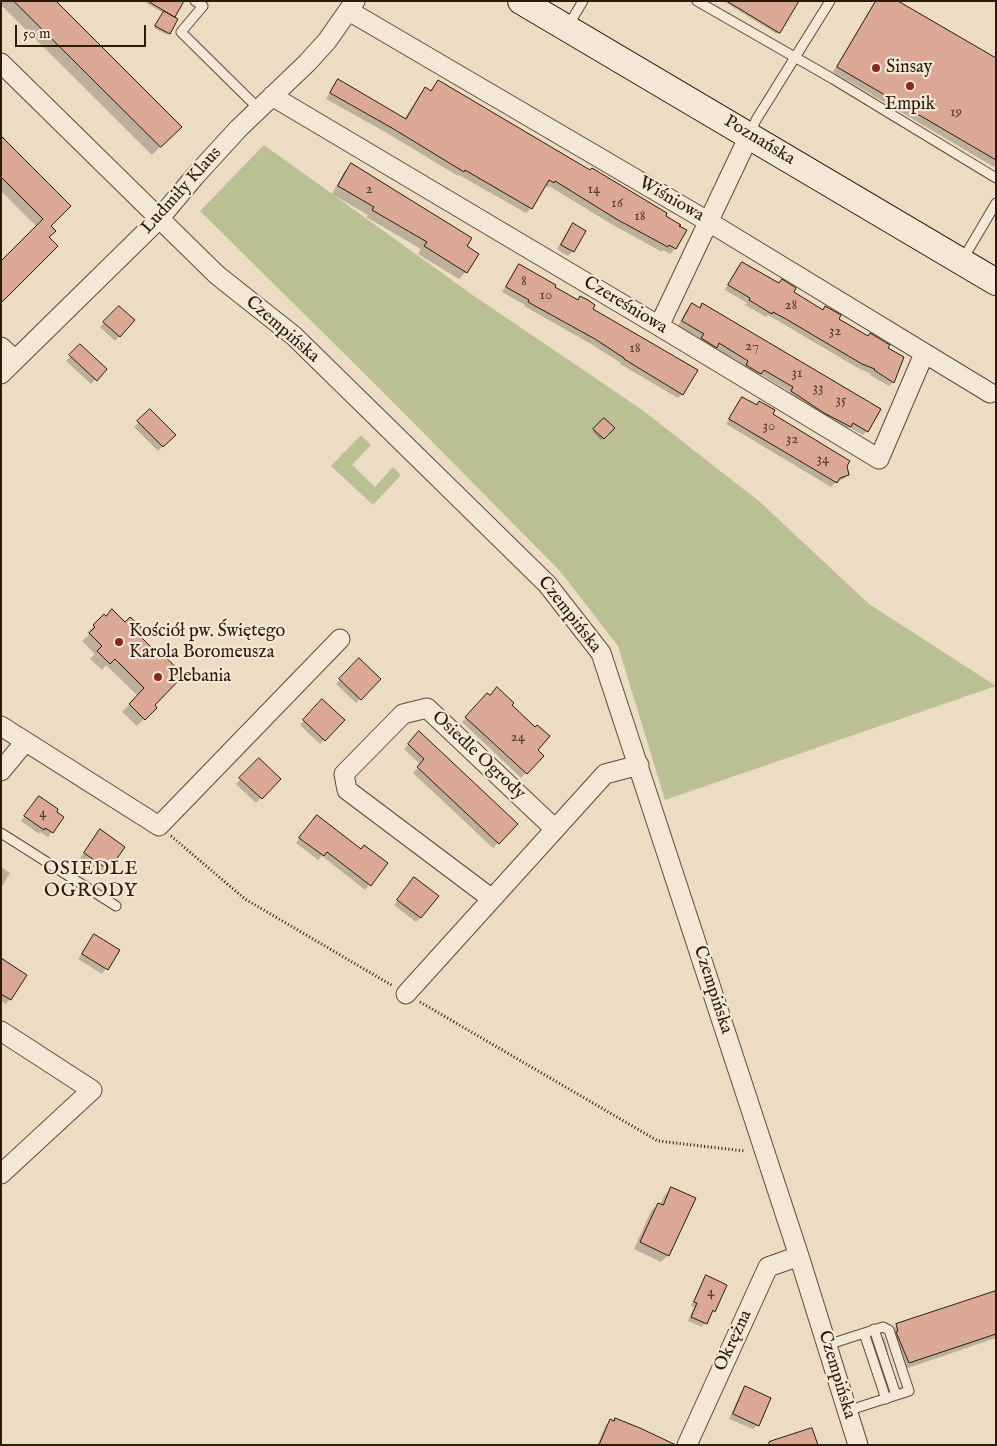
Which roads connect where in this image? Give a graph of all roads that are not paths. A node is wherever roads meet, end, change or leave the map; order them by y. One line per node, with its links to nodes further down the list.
1 (195, 1): 10 (lane)
2 (522, 1): 7 (street, Poznańska)
3 (583, 1): 7 (lane)
4 (697, 1): 8 (lane)
5 (830, 1): 8 (lane)
6 (352, 6): 10 (street, Ludmiły Klaus); 15 (street, Wiśniowa)
7 (566, 28): 11 (street, Poznańska)
8 (795, 58): 11 (lane); 12 (lane)
9 (1, 63): 14 (street, Czempińska)
10 (265, 102): 14 (street, Ludmiły Klaus); 18 (street, Czereśniowa)
11 (749, 136): 15 (street); 16 (street, Poznańska)
12 (996, 178)
13 (996, 203): 16 (lane)
14 (159, 219): 21 (street, Ludmiły Klaus); 27 (street, Czempińska)
15 (709, 222): 18 (street); 20 (street, Wiśniowa)
16 (962, 262): 17 (street, Poznańska)
17 (996, 282)
18 (659, 326): 20 (street, Czereśniowa)
19 (1, 346): 21 (street)
20 (924, 354): 23 (street, Wiśniowa)
21 (15, 360): 22 (street, Ludmiły Klaus)
22 (1, 374)
23 (990, 393)
24 (340, 639): 26 (street)
25 (1, 726): 26 (street)
26 (25, 742): 28 (street)
27 (639, 765): 29 (street); 36 (street, Czempińska)
28 (1, 771)
29 (555, 829): 31 (street); 31 (street, Osiedle Ogrody)
30 (1, 833): 32 (lane)
31 (492, 899): 33 (street)
32 (116, 906)
33 (406, 994)
34 (1, 1032): 35 (street)
35 (1, 1174)
36 (799, 1256): 39 (street, Czempińska); 43 (street, Okrężna)
37 (874, 1329): 38 (lane); 40 (lane); 40 (lane)
38 (864, 1333): 39 (lane); 41 (lane)
39 (827, 1345): 42 (street, Czempińska)
40 (896, 1395): 41 (lane)
41 (886, 1399): 42 (lane)
42 (848, 1411): 44 (street, Czempińska)
43 (687, 1445)
44 (858, 1445)

